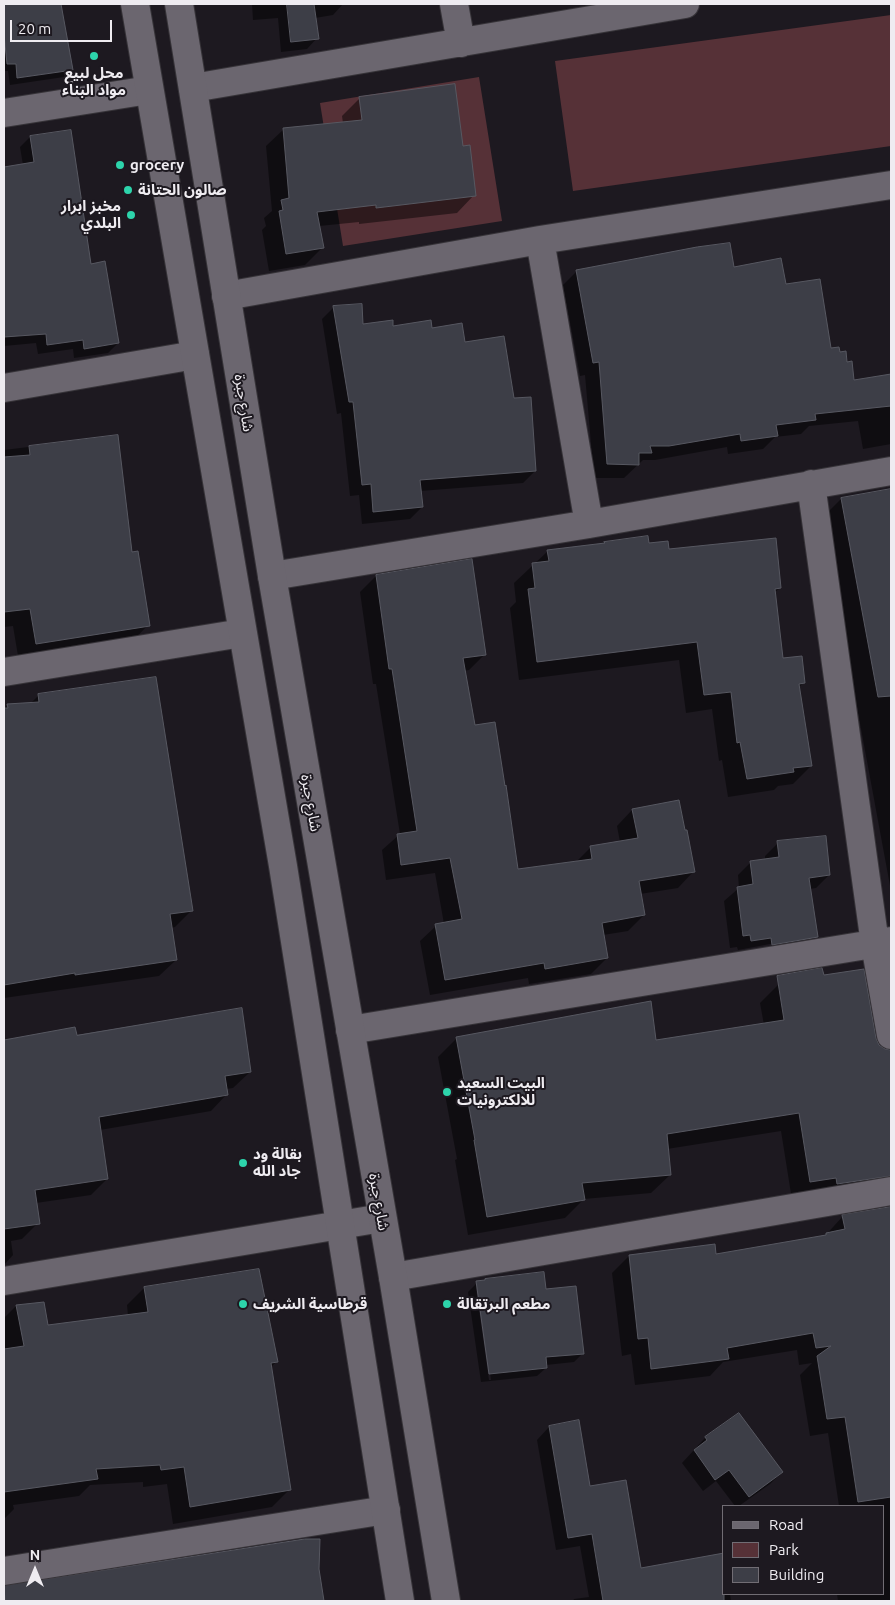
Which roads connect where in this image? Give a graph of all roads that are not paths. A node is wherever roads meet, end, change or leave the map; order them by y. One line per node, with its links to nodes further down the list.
1 (135, 4): 7 (street)
2 (179, 4): 6 (street, شارع جبرة)
3 (454, 4): 5 (street)
4 (686, 4): 5 (street)
5 (461, 43): 6 (street)
6 (193, 88): 11 (street, شارع جبرة)
7 (149, 90): 8 (street); 12 (street)
8 (4, 113)
9 (891, 184): 10 (street)
10 (540, 240): 11 (street); 16 (street)
11 (226, 296): 17 (street, شارع جبرة)
12 (194, 355): 13 (street); 18 (street)
13 (4, 388)
14 (891, 471): 15 (street)
15 (811, 484): 16 (street); 20 (street)
16 (589, 524): 17 (street)
17 (272, 576): 21 (street, شارع جبرة)
18 (242, 633): 19 (street); 25 (street)
19 (4, 672)
20 (883, 942): 21 (street); 22 (street)
21 (350, 1030): 24 (street, شارع جبرة)
22 (891, 1035)
23 (891, 1191): 26 (street)
24 (382, 1218): 25 (street); 26 (street, شارع جبرة)
25 (341, 1225): 27 (street); 28 (street)
26 (393, 1277): 31 (street, شارع جبرة)
27 (4, 1281)
28 (386, 1510): 29 (street); 30 (street)
29 (4, 1571)
30 (400, 1601)
31 (446, 1601)

